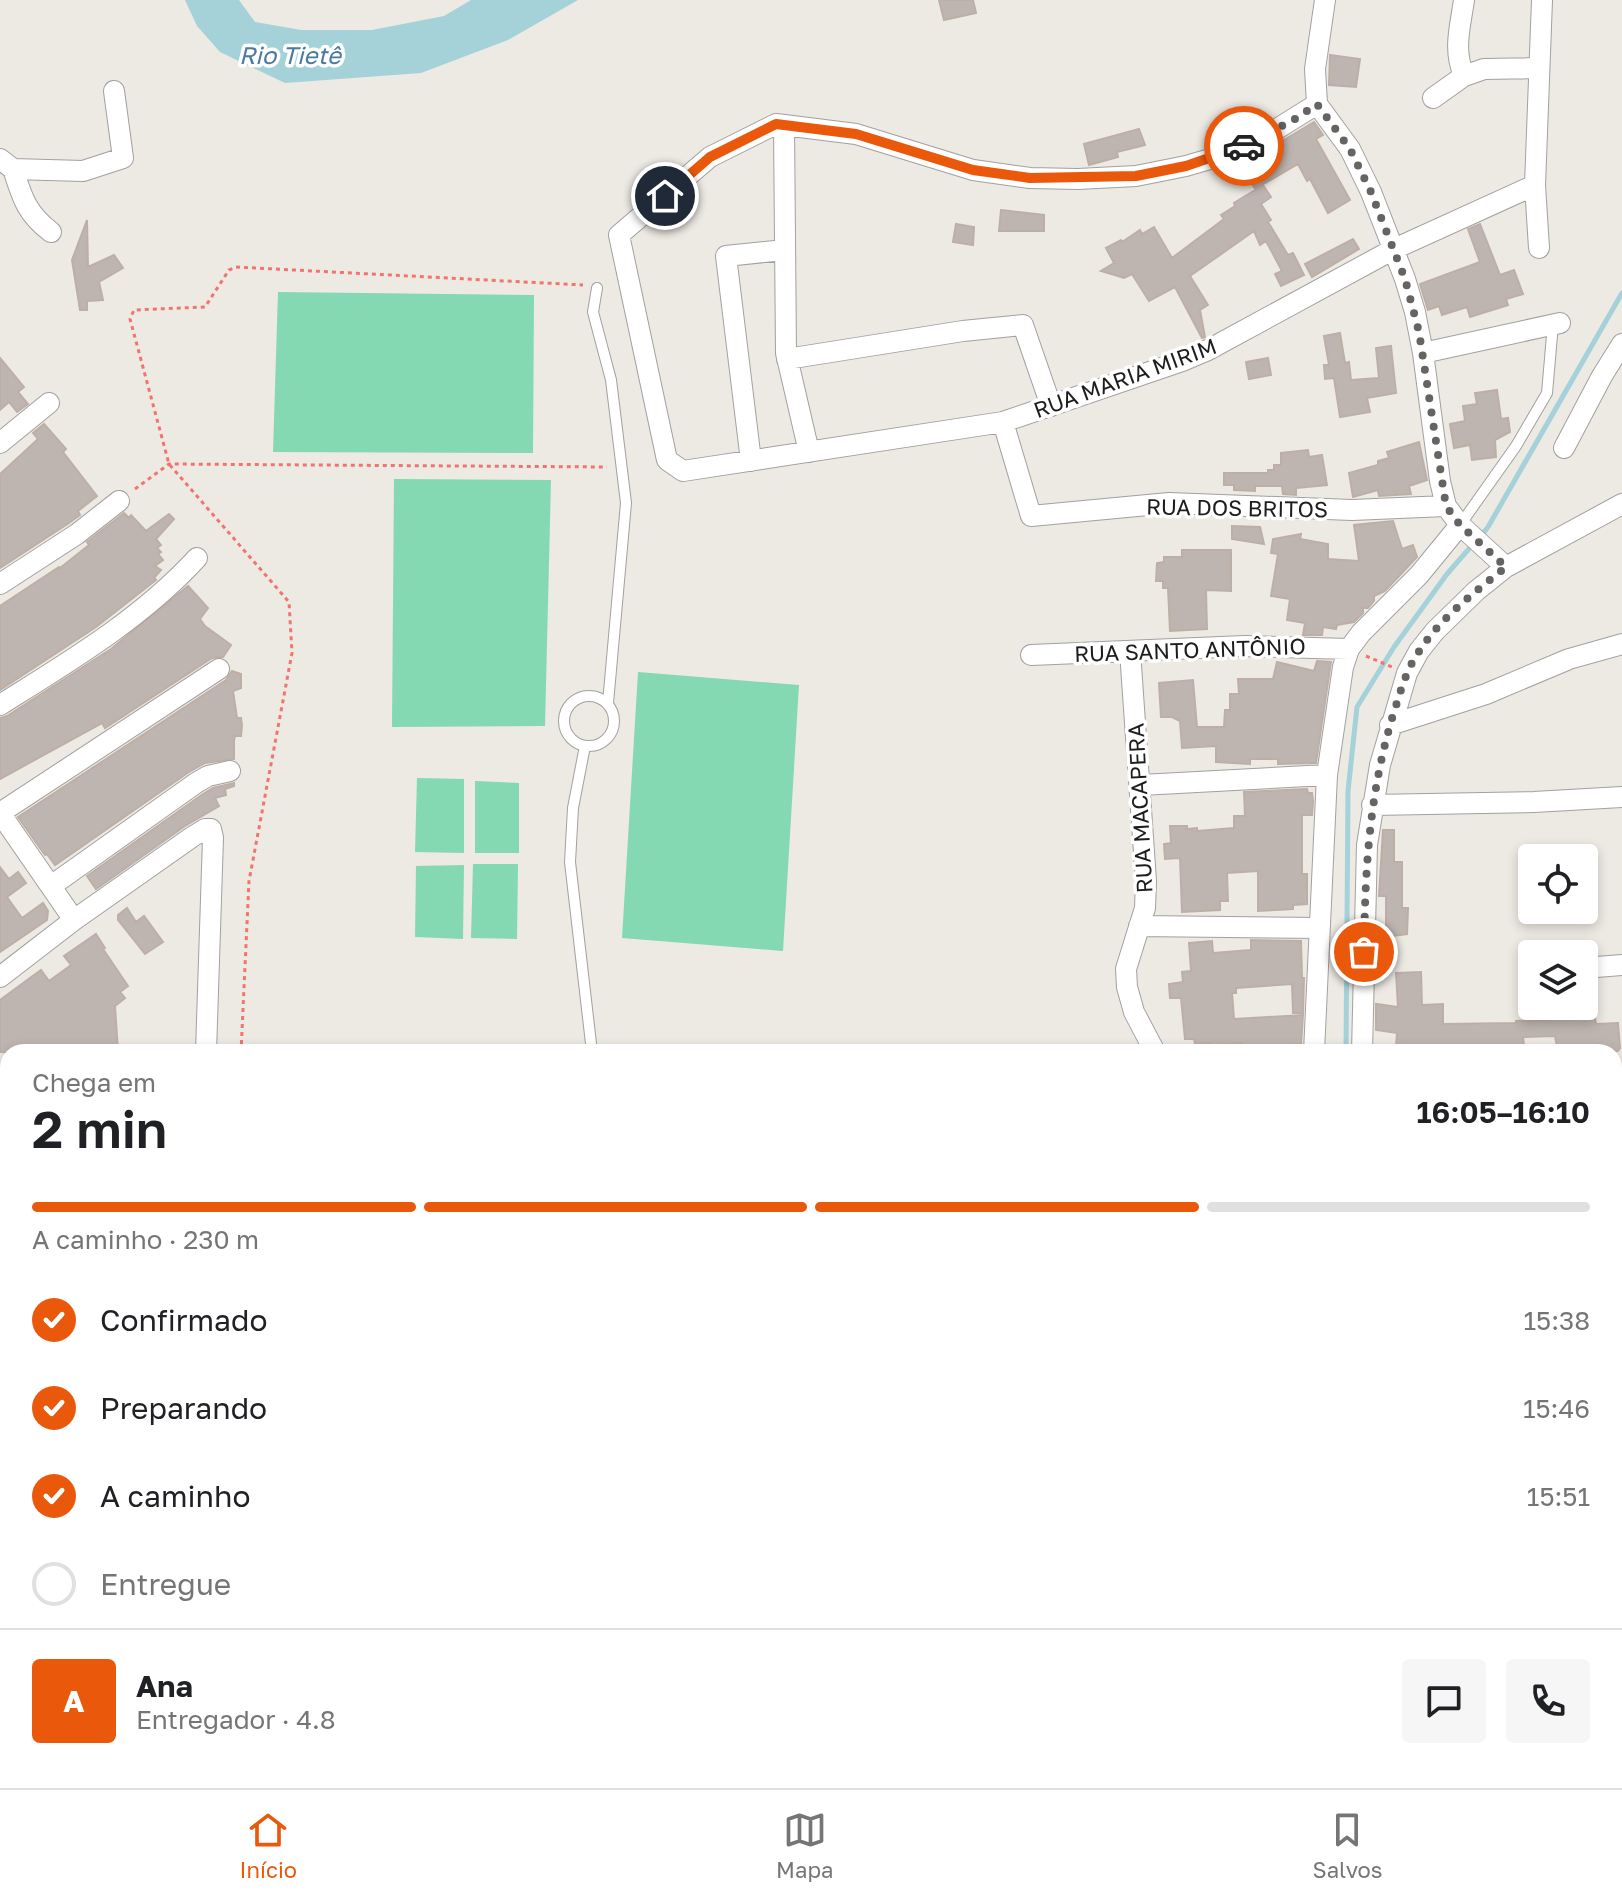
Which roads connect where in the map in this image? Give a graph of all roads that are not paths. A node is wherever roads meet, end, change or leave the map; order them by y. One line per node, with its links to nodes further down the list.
1 (1325, 0): 8 (street)
2 (1464, 0): 5 (street)
3 (1542, 0): 4 (street)
4 (1539, 68): 5 (street); 11 (street)
5 (1464, 76): 7 (street)
6 (114, 91): 10 (street)
7 (1433, 98)
8 (1317, 104): 9 (street); 14 (street)
9 (784, 125): 15 (street); 27 (street, RUA MARIA MIRIM)
10 (6, 164): 12 (street)
11 (1535, 185): 13 (street); 14 (street, RUA MARIA MIRIM)
12 (51, 232)
13 (1539, 248)
14 (1394, 249): 19 (street); 22 (street, RUA MARIA MIRIM)
15 (784, 250): 20 (street); 27 (street)
16 (597, 288): 40 (lane)
17 (1556, 324): 19 (street); 31 (lane)
18 (1622, 344): 25 (street)
19 (1423, 353): 30 (street)
20 (787, 359): 22 (street); 26 (street)
21 (49, 403): 24 (street)
22 (1051, 406): 23 (street, RUA MARIA MIRIM)
23 (1003, 422): 26 (street, RUA MARIA MIRIM); 30 (street, RUA DOS BRITOS)
24 (0, 443)
25 (1564, 448)
26 (809, 452): 27 (street, RUA MARIA MIRIM)
27 (751, 461)
28 (119, 501): 34 (street)
29 (1622, 504): 33 (street)
30 (1446, 506): 31 (street)
31 (1464, 528): 33 (street); 36 (street)
32 (197, 558): 41 (street)
33 (1500, 562): 42 (street)
34 (0, 584)
35 (1622, 644): 42 (street)
36 (1352, 650): 37 (street, RUA SANTO ANTÔNIO); 45 (street)
37 (1130, 651): 38 (street, RUA SANTO ANTÔNIO); 46 (street, RUA MACAPERA)
38 (1031, 655)
39 (219, 669): 49 (street)
40 (608, 703): 43 (lane); 43 (lane)
41 (0, 705)
42 (1390, 725): 48 (street)
43 (585, 746): 58 (lane)
44 (230, 771): 50 (street)
45 (1327, 775): 46 (street); 53 (street)
46 (1141, 785): 52 (street, RUA MACAPERA)
47 (1622, 797): 48 (street)
48 (1372, 805): 61 (street)
49 (0, 813): 50 (street)
50 (51, 886): 51 (street)
51 (74, 920): 56 (street); 57 (street)
52 (1139, 926): 53 (street); 59 (street, RUA MACAPERA)
53 (1319, 928): 60 (street)
54 (1622, 965): 55 (street)
55 (1598, 967)
56 (0, 977)
57 (206, 1044)
58 (591, 1044)
59 (1150, 1044)
60 (1314, 1044)
61 (1362, 1044)

